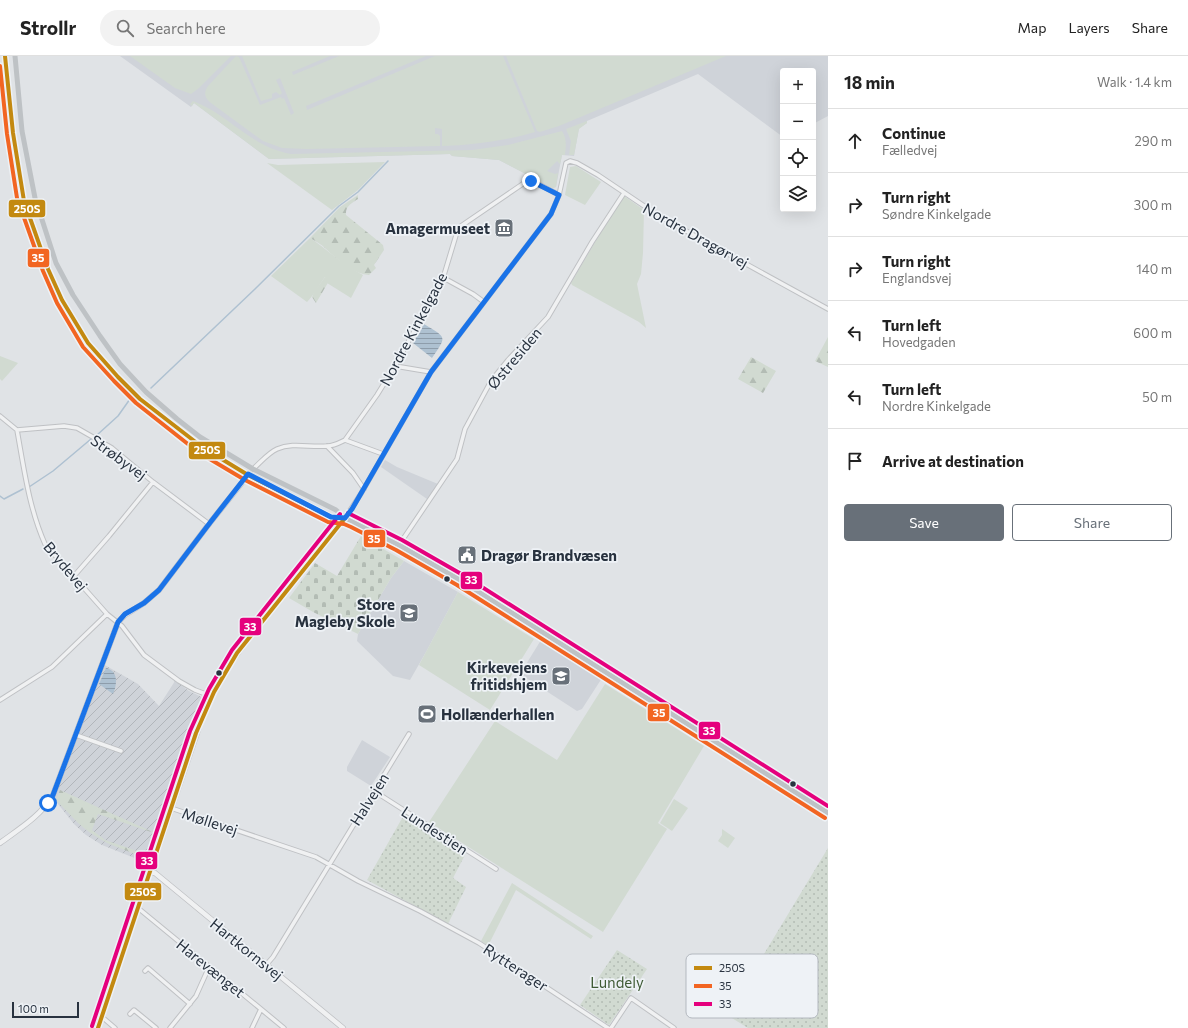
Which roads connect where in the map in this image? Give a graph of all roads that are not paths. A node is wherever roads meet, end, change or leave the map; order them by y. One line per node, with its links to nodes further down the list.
1 (5, 56): 16 (main road)
2 (15, 56): 15 (main road)
3 (624, 193): 4 (street, Nordre Dragørvej); 7 (street, Nordre Dragørvej); 21 (street, Østresiden)
4 (559, 195): 5 (street, Nordre Kinkelgade); 6 (street)
5 (442, 277): 6 (street); 8 (street, Nordre Kinkelgade)
6 (484, 302): 9 (street)
7 (828, 309)
8 (395, 366): 9 (street); 12 (street, Nordre Kinkelgade)
9 (431, 372): 14 (street)
10 (0, 416): 11 (street)
11 (18, 430): 17 (street, Strøbyvej); 22 (street, Brydevej)
12 (345, 440): 13 (street); 14 (street)
13 (327, 446): 15 (street); 18 (street)
14 (383, 454): 18 (street)
15 (253, 469): 19 (main road)
16 (248, 474): 19 (main road); 20 (street)
17 (153, 482): 20 (street, Strøbyvej); 22 (street)
18 (364, 489): 19 (street)
19 (345, 518): 21 (main road); 25 (street, Møllevej)
20 (209, 524): 24 (street)
21 (399, 545): 32 (main road)
22 (74, 576): 23 (street, Brydevej)
23 (107, 614): 24 (street, Brydevej); 26 (street)
24 (118, 622): 25 (street, Brydevej); 28 (street)
25 (211, 696): 31 (street, Møllevej)
26 (0, 700)
27 (409, 734): 30 (street, Halvejen)
28 (76, 735): 29 (street); 33 (street)
29 (121, 751)
30 (374, 791): 34 (street, Halvejen); 35 (street, Lundestien)
31 (171, 808): 34 (street, Møllevej); 36 (street, Møllevej)
32 (828, 813)
33 (0, 843)
34 (329, 864): 38 (street, Halvejen); 52 (street, Rytterager)
35 (496, 869)
36 (150, 872): 37 (street, Møllevej); 38 (street, Hartkornsvej)
37 (138, 908): 39 (street, Harevænget); 44 (street, Møllevej)
38 (266, 965): 51 (street, Hartkornsvej)
39 (209, 967): 41 (street); 42 (street, Harevænget)
40 (145, 971): 41 (street)
41 (190, 1004): 48 (street)
42 (261, 1009): 49 (street); 50 (street, Harevænget)
43 (130, 1014): 47 (street)
44 (102, 1017): 45 (street, Møllevej); 46 (street)
45 (98, 1028)
46 (115, 1028)
47 (156, 1028)
48 (170, 1028)
49 (252, 1028)
50 (284, 1028)
51 (343, 1028)
52 (609, 1028): 53 (street, Rytterager)
53 (674, 1028)

